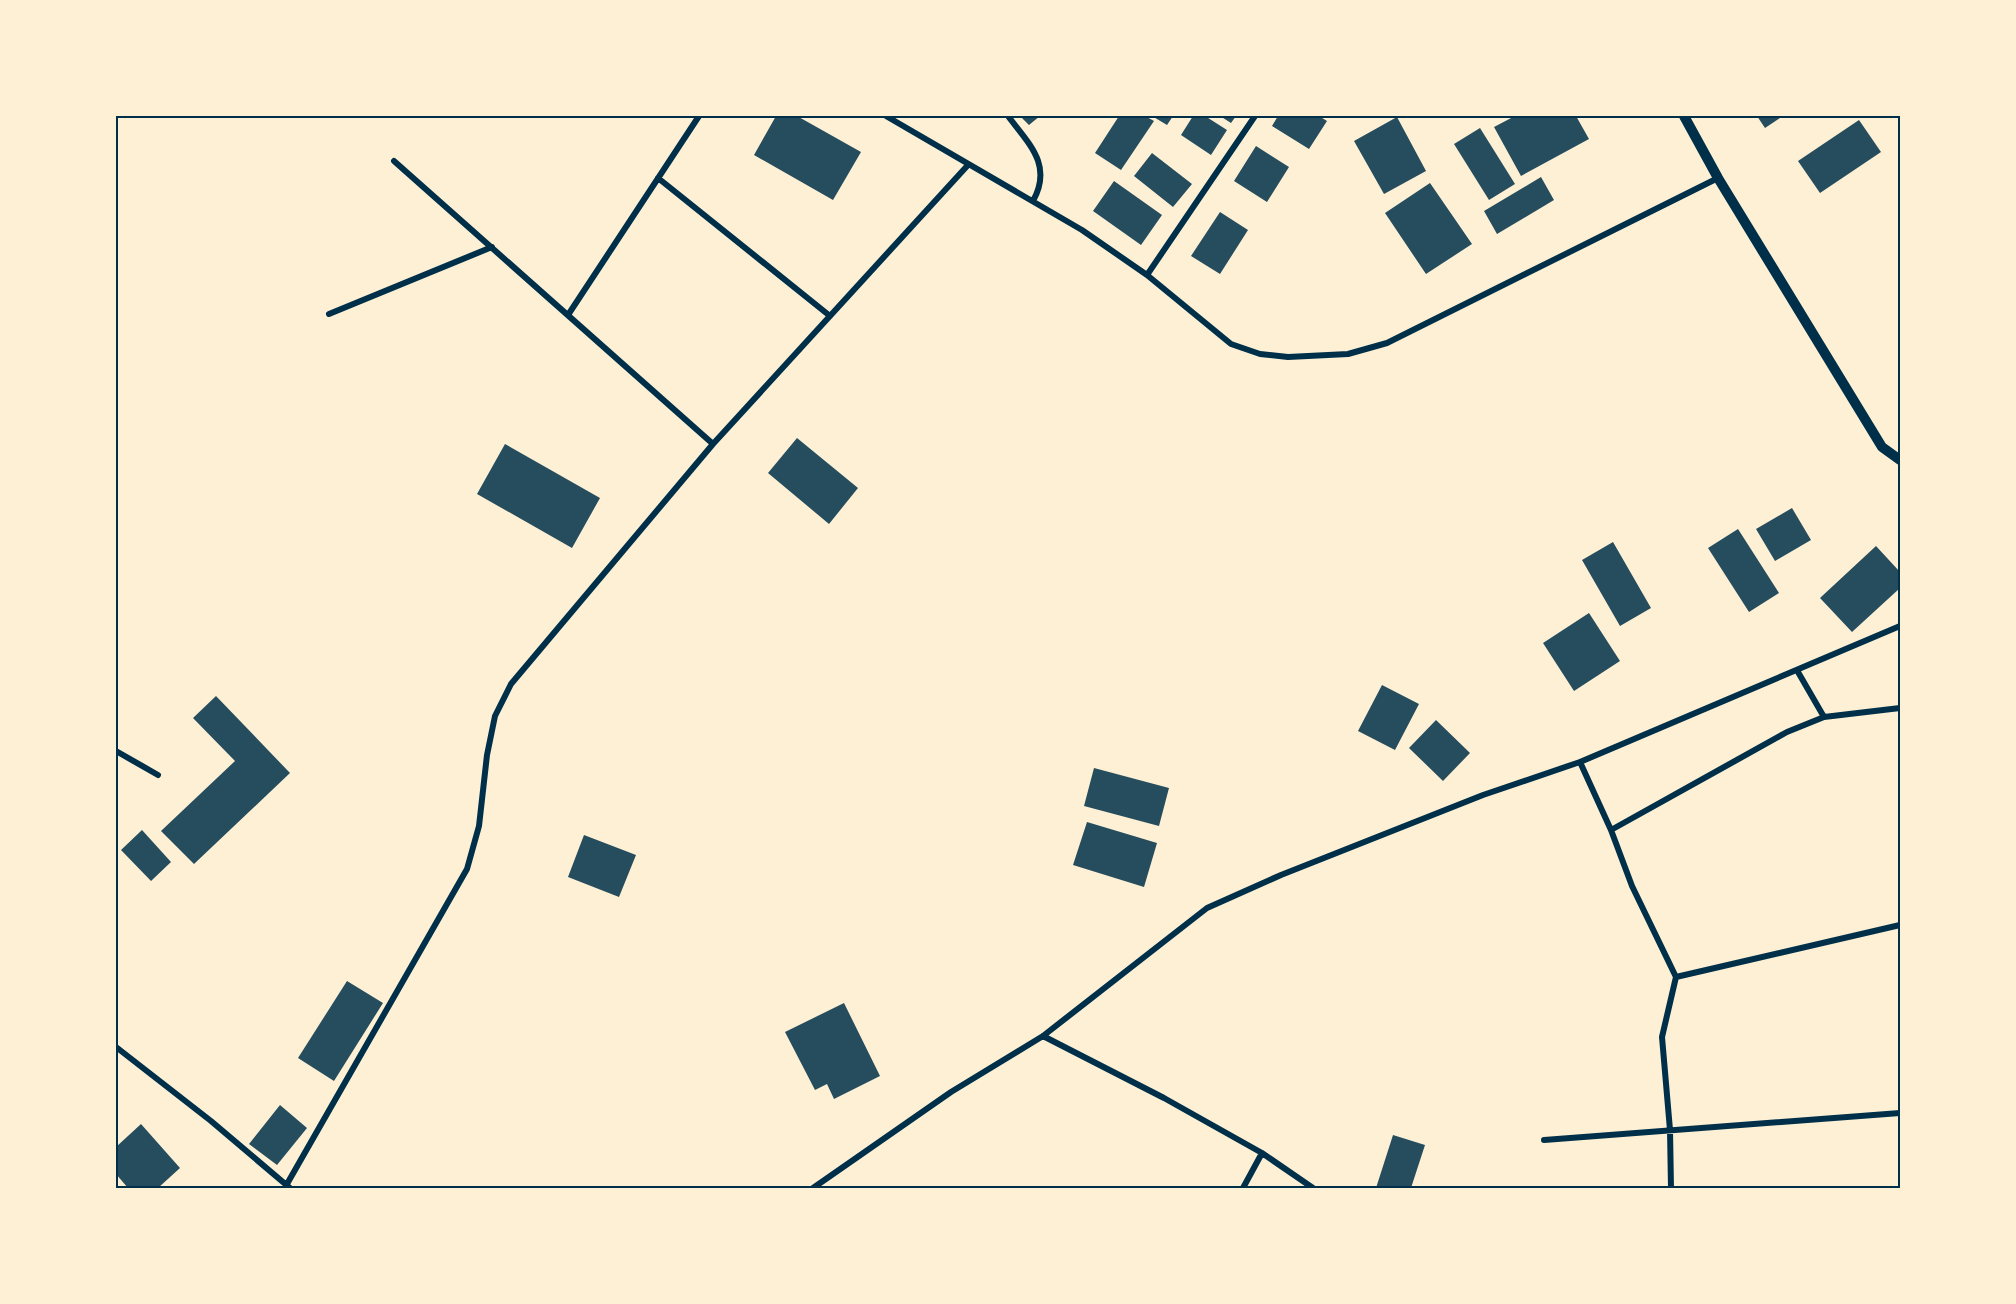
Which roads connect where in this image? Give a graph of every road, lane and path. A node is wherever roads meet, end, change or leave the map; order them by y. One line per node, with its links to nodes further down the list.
1 (699, 116): 8 (street)
2 (886, 116): 7 (street)
3 (1008, 116): 10 (street)
4 (1255, 116): 12 (street)
5 (1684, 116): 9 (street)
6 (394, 160): 11 (street)
7 (968, 165): 10 (street); 15 (street)
8 (658, 178): 14 (street); 15 (street)
9 (1718, 178): 12 (street); 17 (street)
10 (1033, 201): 12 (street)
11 (492, 247): 13 (street); 14 (street)
12 (1147, 275)
13 (329, 314)
14 (568, 315): 16 (street)
15 (830, 316): 16 (street)
16 (713, 444): 34 (street)
17 (1900, 460)
18 (1900, 626): 19 (street)
19 (1798, 672): 21 (street); 23 (street)
20 (1900, 708): 21 (street)
21 (1824, 717): 25 (street)
22 (116, 751): 24 (street)
23 (1580, 762): 25 (street); 28 (street)
24 (158, 776)
25 (1611, 830): 27 (street)
26 (1900, 925): 27 (street)
27 (1676, 977): 31 (street)
28 (1043, 1036): 33 (street); 35 (street)
29 (116, 1047): 34 (street)
30 (1900, 1113): 31 (street)
31 (1670, 1130): 32 (street); 38 (street)
32 (1544, 1140)
33 (1262, 1153): 36 (street); 37 (street)
34 (288, 1186)
35 (813, 1188)
36 (1243, 1188)
37 (1313, 1188)
38 (1671, 1188)

